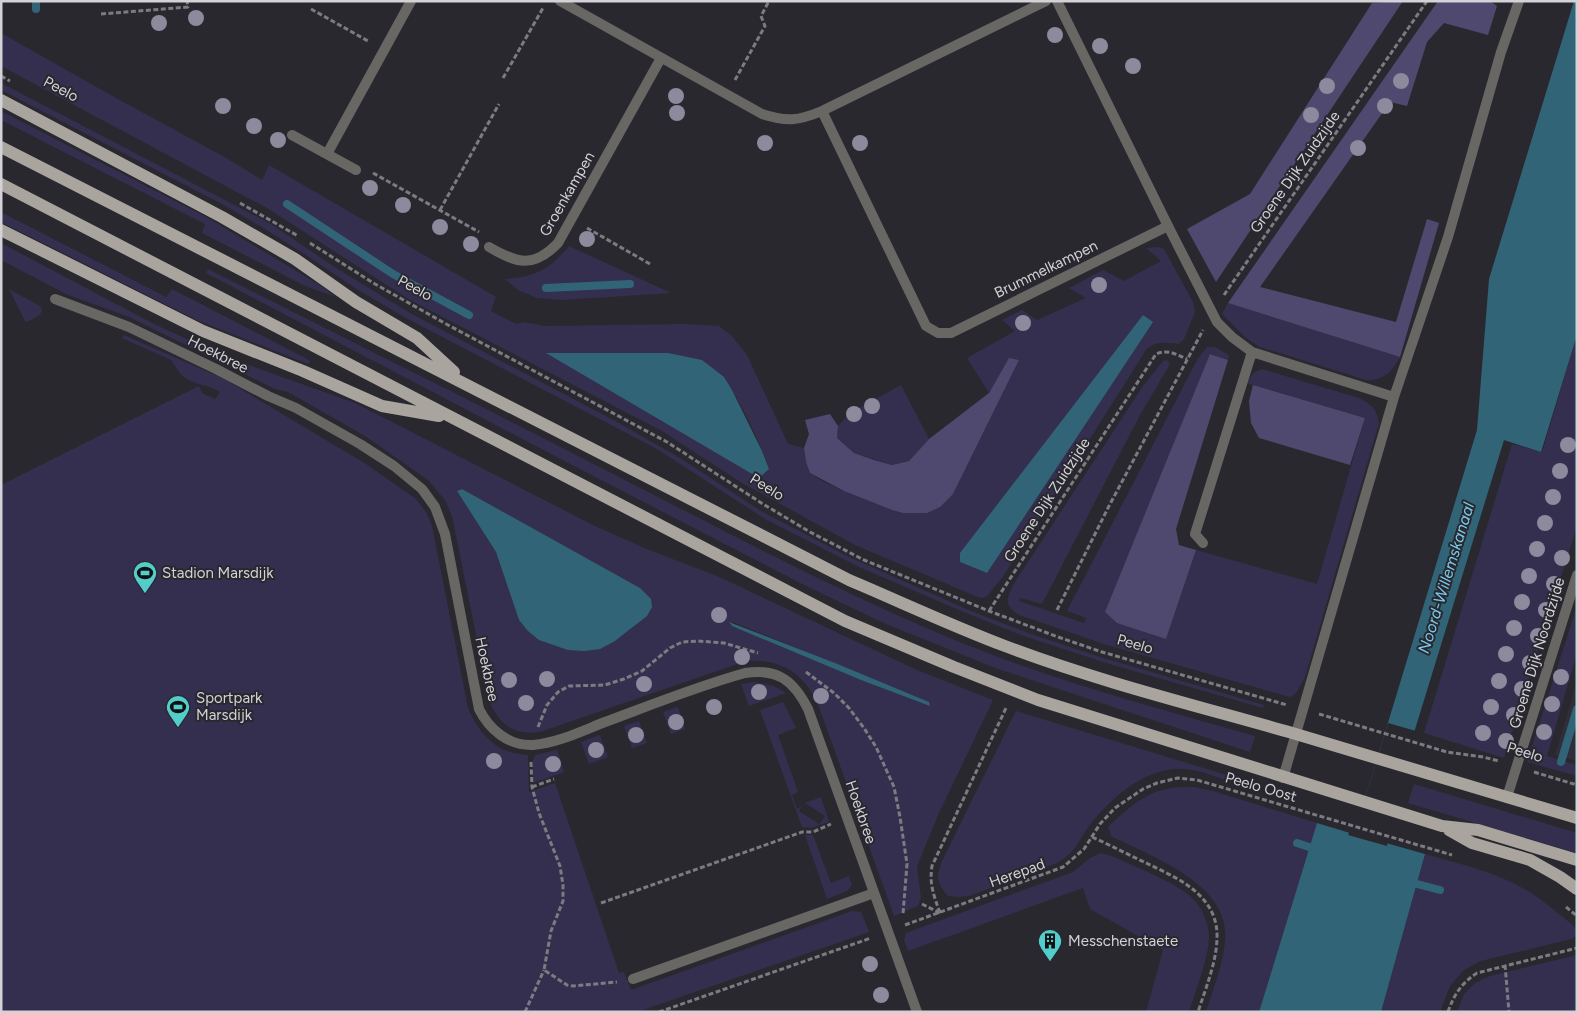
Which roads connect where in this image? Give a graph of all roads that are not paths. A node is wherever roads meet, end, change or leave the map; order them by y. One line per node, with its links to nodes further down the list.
1 (411, 1): 11 (street)
2 (560, 1): 6 (street)
3 (1046, 1): 8 (street)
4 (1057, 1): 14 (street)
5 (1519, 1): 20 (street)
6 (661, 58): 8 (street); 16 (street, Groenkampen)
7 (1, 100): 19 (main road)
8 (822, 111): 14 (street, Brummelkampen)
9 (292, 135): 11 (street)
10 (1, 147): 19 (main road)
11 (327, 154): 12 (street)
12 (356, 170)
13 (1, 184): 21 (main road)
14 (1168, 226): 18 (street)
15 (1, 230): 21 (main road)
16 (489, 247)
17 (56, 299): 31 (street, Hoekbree)
18 (1252, 352): 20 (street); 22 (street)
19 (467, 384): 24 (main road)
20 (1394, 397): 24 (street)
21 (450, 418): 25 (main road)
22 (1203, 543)
23 (1577, 575): 26 (street, Groene Dijk Noordzijde)
24 (1295, 734): 25 (street); 26 (main road)
25 (1282, 778): 28 (main road)
26 (1508, 797): 27 (main road)
27 (1577, 818)
28 (1442, 826): 29 (main road); 30 (main road)
29 (1577, 860)
30 (1577, 889)
31 (874, 893): 32 (street); 33 (street, Hoekbree)
32 (633, 979)
33 (916, 1012)

